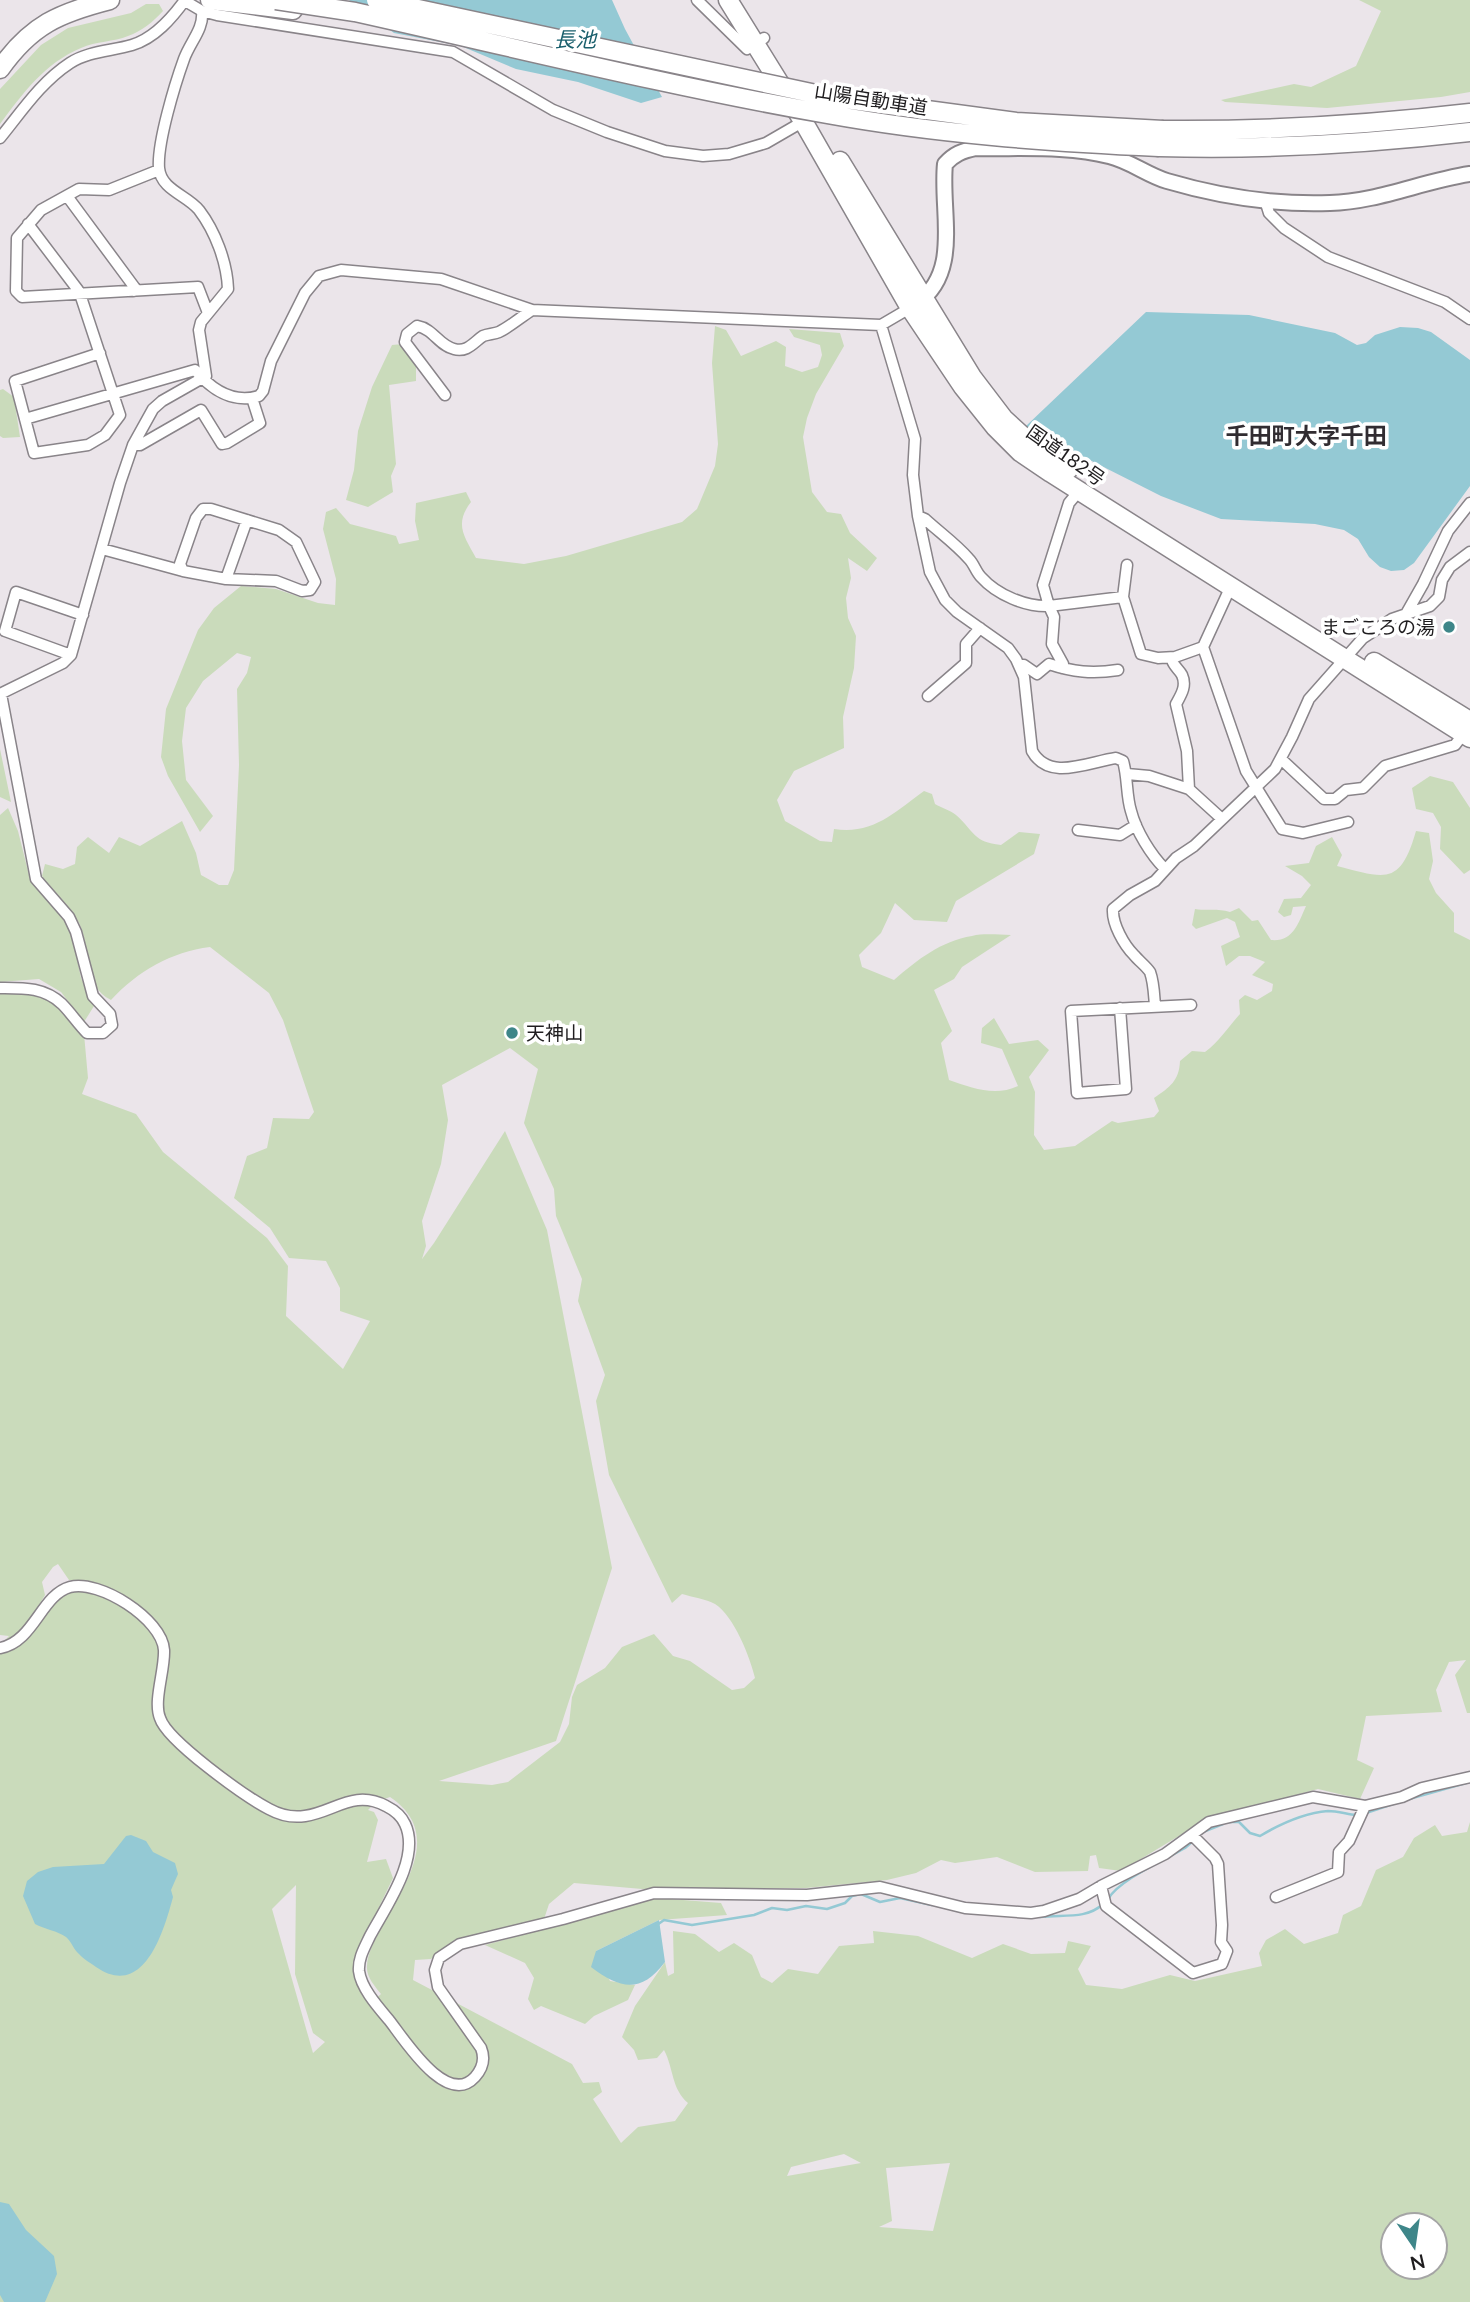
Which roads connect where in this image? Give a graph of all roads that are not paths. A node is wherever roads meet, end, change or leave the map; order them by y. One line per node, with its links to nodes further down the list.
1 (110, 0): 11 (highway)
2 (276, 0): 9 (highway, 山陽自動車道, bridge)
3 (376, 0): 16 (highway, 山陽自動車道, bridge)
4 (697, 0): 10 (street)
5 (728, 0): 10 (highway, 国道182号)
6 (741, 0): 10 (highway, 国道182号)
7 (185, 1): 8 (street); 15 (street)
8 (206, 5): 9 (highway, bridge); 13 (street); 17 (street)
9 (401, 22): 16 (highway, 山陽自動車道, bridge)
10 (760, 41): 13 (highway, 国道182号)
11 (0, 69)
12 (1470, 113): 16 (highway, 山陽自動車道)
13 (808, 118): 24 (highway, 国道182号)
14 (1470, 131): 16 (highway, 山陽自動車道)
15 (0, 138)
16 (1161, 139)
17 (159, 170): 19 (street); 26 (street)
18 (1470, 174): 20 (street)
19 (67, 196): 21 (street); 22 (street)
20 (1265, 200): 24 (street); 27 (street)
21 (28, 224): 23 (street); 23 (street)
22 (134, 290): 23 (street); 26 (street)
23 (80, 294): 29 (street)
24 (917, 303): 28 (street); 36 (highway, 国道182号); 52 (highway, 国道182号)
25 (532, 310): 28 (street); 32 (street); 33 (street)
26 (208, 313): 30 (street)
27 (1470, 319)
28 (881, 325): 38 (street)
29 (100, 353): 31 (street); 34 (street)
30 (203, 379): 31 (street); 33 (street); 35 (street)
31 (113, 394): 34 (street); 34 (street)
32 (445, 395)
33 (252, 398): 35 (street)
34 (25, 419)
35 (133, 445): 40 (street)
36 (1079, 491): 45 (highway, 国道182号); 47 (street)
37 (1470, 503): 48 (street)
38 (918, 516): 47 (street); 50 (street)
39 (247, 520): 43 (street); 44 (street); 44 (street)
40 (102, 549): 43 (street); 49 (street)
41 (1470, 552): 48 (street)
42 (1127, 565): 46 (street)
43 (183, 571): 44 (street)
44 (226, 579)
45 (1231, 586): 51 (street); 52 (highway, 国道182号)
46 (1124, 597): 47 (street); 54 (street)
47 (1049, 606): 56 (street)
48 (1406, 614): 52 (street)
49 (83, 615): 53 (street); 53 (street)
50 (980, 628): 55 (street); 59 (street)
51 (1203, 647): 54 (street); 63 (street)
52 (1351, 654): 60 (highway, 国道182号); 61 (street)
53 (71, 655): 58 (street)
54 (1175, 657): 64 (street)
55 (1020, 665): 56 (street); 62 (street)
56 (1062, 668): 57 (street)
57 (1118, 670)
58 (1, 694): 70 (street)
59 (928, 696)
60 (1468, 729): 61 (street)
61 (1281, 760): 63 (street)
62 (1127, 774): 64 (street); 67 (street)
63 (1257, 786): 65 (street); 66 (street)
64 (1189, 789): 65 (street)
65 (1222, 819): 69 (street)
66 (1348, 822)
67 (1136, 825): 68 (street); 69 (street)
68 (1078, 830)
69 (1165, 869): 72 (street)
70 (0, 988)
71 (1191, 1004): 72 (street)
72 (1155, 1006): 73 (street)
73 (1120, 1008): 73 (street)
74 (0, 1648): 78 (street)
75 (1470, 1777): 76 (street)
76 (1365, 1807): 77 (street); 79 (street)
77 (1192, 1835): 78 (street); 78 (street)
78 (1101, 1886)
79 (1276, 1897)

